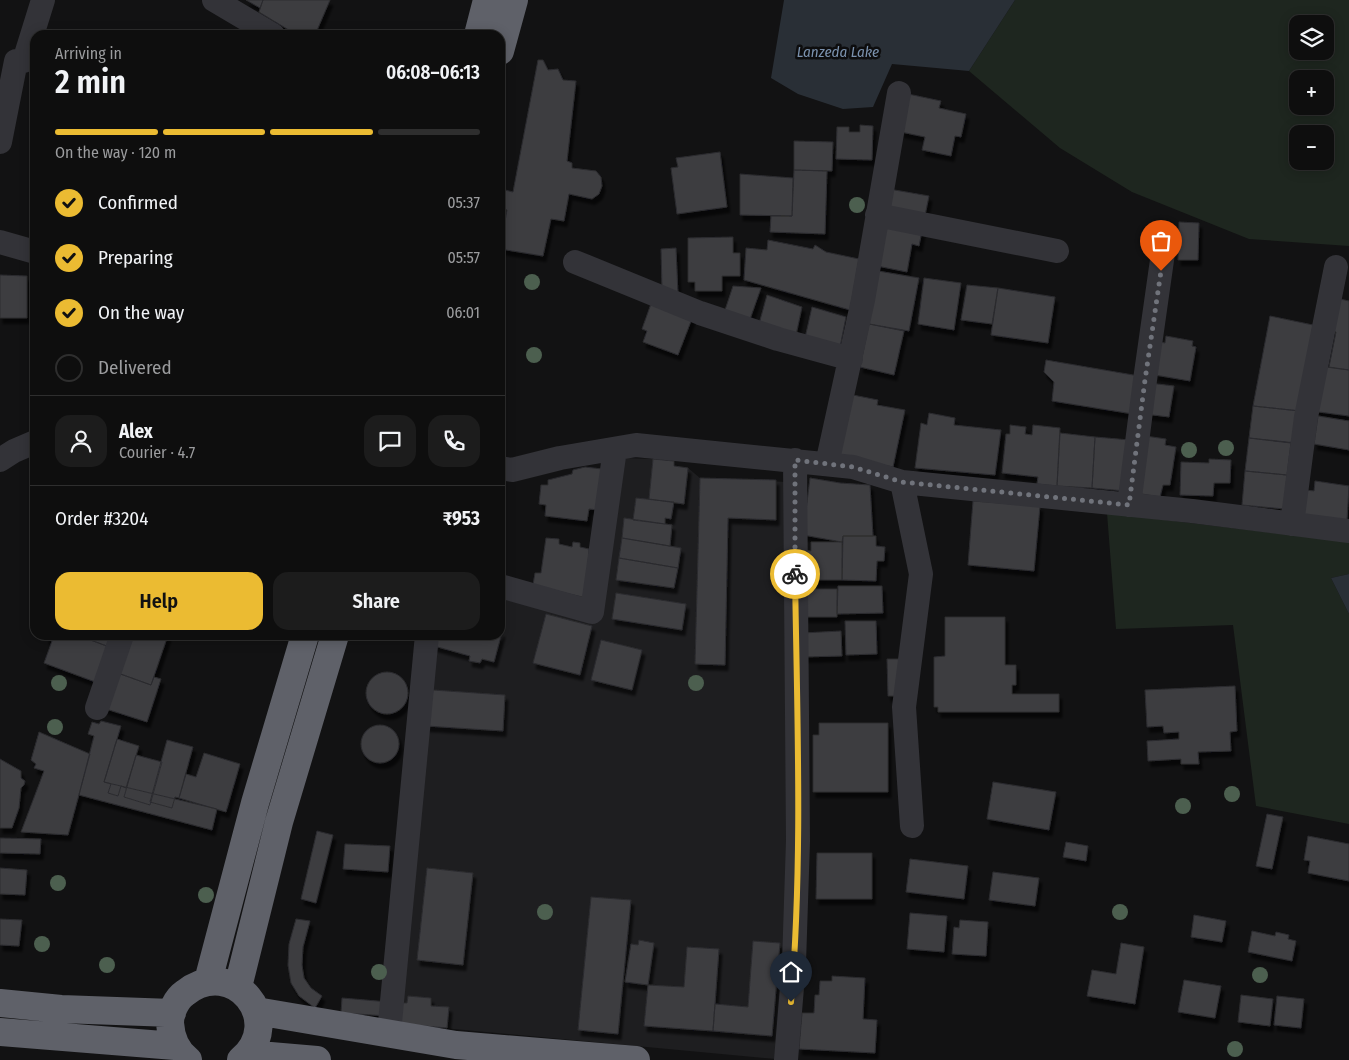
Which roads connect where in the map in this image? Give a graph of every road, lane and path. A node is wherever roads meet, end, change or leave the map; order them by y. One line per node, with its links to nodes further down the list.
1 (43, 0): 5 (street)
2 (214, 0): 6 (street)
3 (487, 0): 7 (highway)
4 (514, 0): 9 (highway)
5 (31, 30)
6 (265, 30)
7 (479, 30)
8 (30, 33): 10 (street)
9 (505, 33)
10 (19, 61): 12 (street)
11 (899, 93): 13 (street)
12 (0, 142)
13 (877, 215): 16 (street); 20 (street)
14 (0, 242): 15 (street)
15 (30, 251)
16 (1057, 251)
17 (1164, 253): 28 (street)
18 (575, 262): 20 (street)
19 (1336, 267): 29 (street)
20 (851, 359): 25 (street)
21 (30, 444): 23 (street)
22 (615, 449): 24 (street); 26 (street); 31 (street)
23 (0, 460)
24 (795, 460): 25 (street); 49 (street)
25 (827, 464): 27 (street)
26 (505, 469)
27 (902, 482): 28 (street); 37 (street)
28 (1129, 505): 29 (street)
29 (1292, 524): 30 (street)
30 (1349, 531)
31 (505, 587)
32 (120, 640): 36 (street)
33 (304, 640): 38 (highway)
34 (334, 640): 39 (highway)
35 (426, 640): 44 (street)
36 (97, 708)
37 (912, 826)
38 (208, 981): 39 (highway); 42 (highway)
39 (238, 987): 41 (highway)
40 (0, 1003): 42 (highway)
41 (256, 1011): 44 (highway); 46 (highway)
42 (172, 1012): 45 (highway)
43 (0, 1032): 45 (highway)
44 (389, 1033): 48 (highway)
45 (183, 1056)
46 (244, 1057): 47 (highway)
47 (317, 1060)
48 (636, 1060)
49 (786, 1060)

